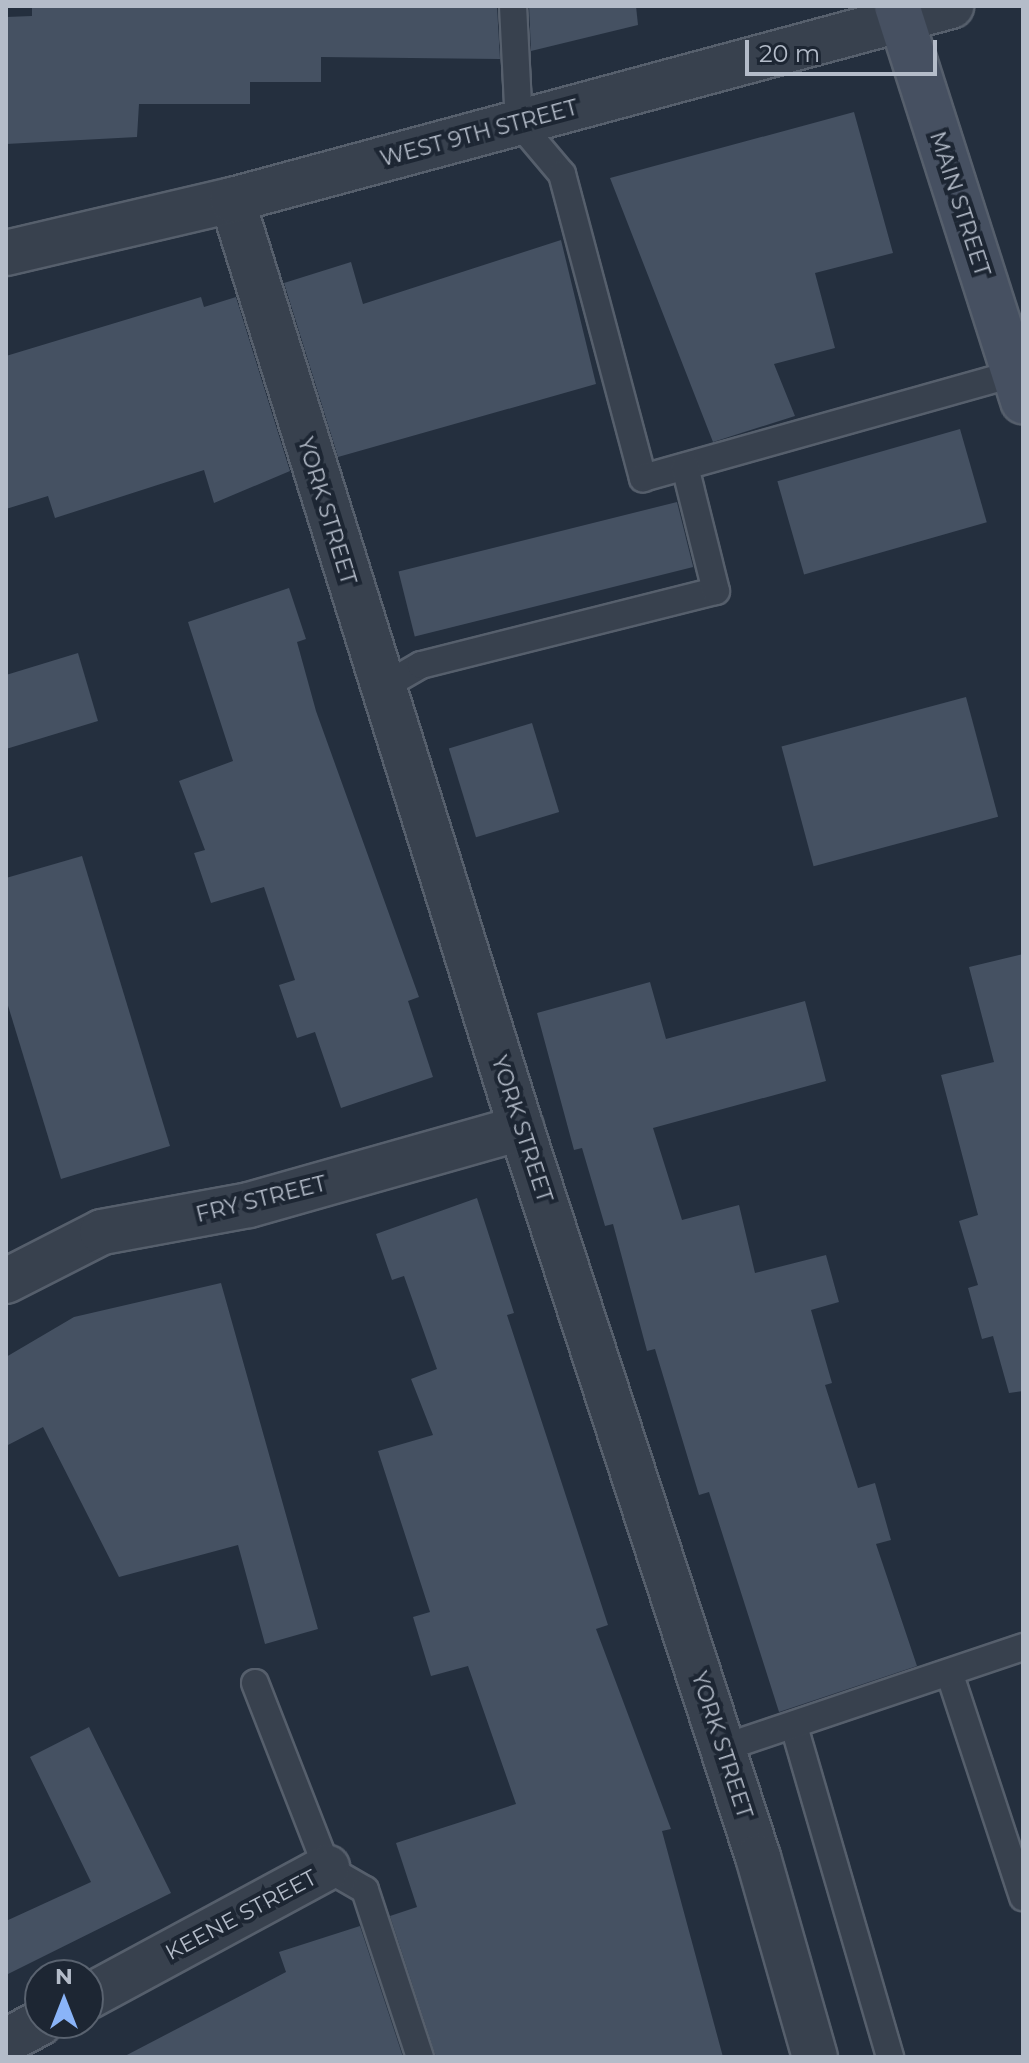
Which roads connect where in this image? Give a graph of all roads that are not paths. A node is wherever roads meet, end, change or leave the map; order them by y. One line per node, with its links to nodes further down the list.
1 (513, 6): 4 (lane)
2 (951, 6): 3 (street, WEST 9TH STREET)
3 (899, 12): 4 (street, WEST 9TH STREET); 7 (main road, MAIN STREET)
4 (519, 123): 5 (street, WEST 9TH STREET); 8 (lane)
5 (232, 200): 6 (street, WEST 9TH STREET); 9 (street, YORK STREET)
6 (6, 253)
7 (1019, 388): 8 (lane)
8 (685, 467): 9 (lane)
9 (381, 688): 10 (street, YORK STREET)
10 (521, 1128): 11 (street, FRY STREET); 16 (street, YORK STREET)
11 (6, 1281)
12 (1023, 1647): 13 (lane)
13 (950, 1675): 15 (lane); 18 (lane)
14 (255, 1683): 17 (lane)
15 (794, 1726): 16 (lane); 24 (lane)
16 (723, 1748): 23 (street, YORK STREET)
17 (327, 1868): 19 (street, KEENE STREET); 22 (lane, KEENE STREET)
18 (1023, 1897)
19 (104, 1988)
20 (24, 2031): 21 (street)
21 (6, 2041)
22 (420, 2057)
23 (815, 2057)
24 (890, 2057)

